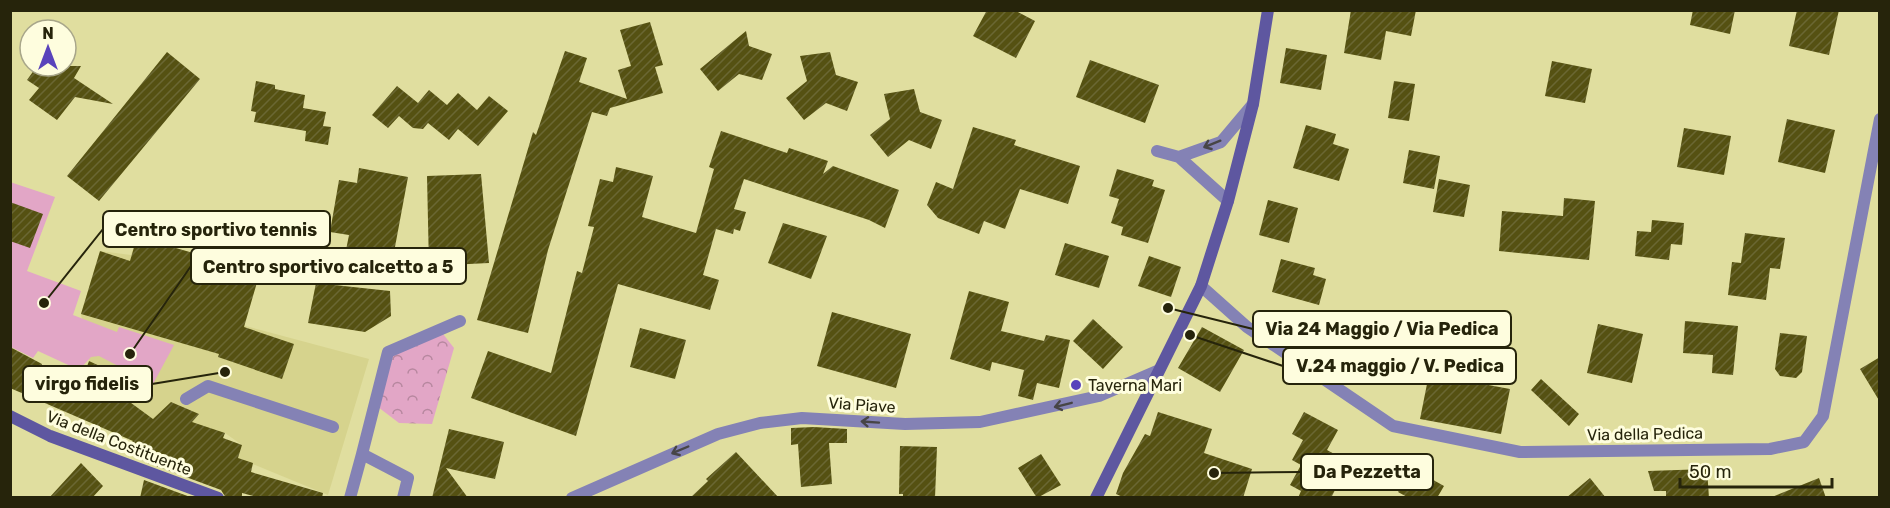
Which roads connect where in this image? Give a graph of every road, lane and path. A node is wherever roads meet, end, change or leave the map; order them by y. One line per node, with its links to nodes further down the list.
1 (1268, 10): 2 (main road)
2 (1253, 104): 5 (street, one-way to 5); 6 (main road)
3 (1880, 119): 7 (street, Via della Pedica)
4 (1157, 151): 5 (street)
5 (1179, 157): 6 (street)
6 (1228, 201): 7 (main road)
7 (1200, 286): 9 (main road)
8 (460, 321): 13 (street)
9 (1157, 371): 17 (street, Via Piave, one-way to 17); 18 (main road)
10 (186, 399): 12 (street)
11 (10, 416): 14 (main road, Via della Costituente)
12 (333, 427)
13 (362, 454): 15 (street); 16 (street)
14 (218, 498)
15 (350, 498)
16 (403, 498)
17 (572, 498)
18 (1096, 498)

